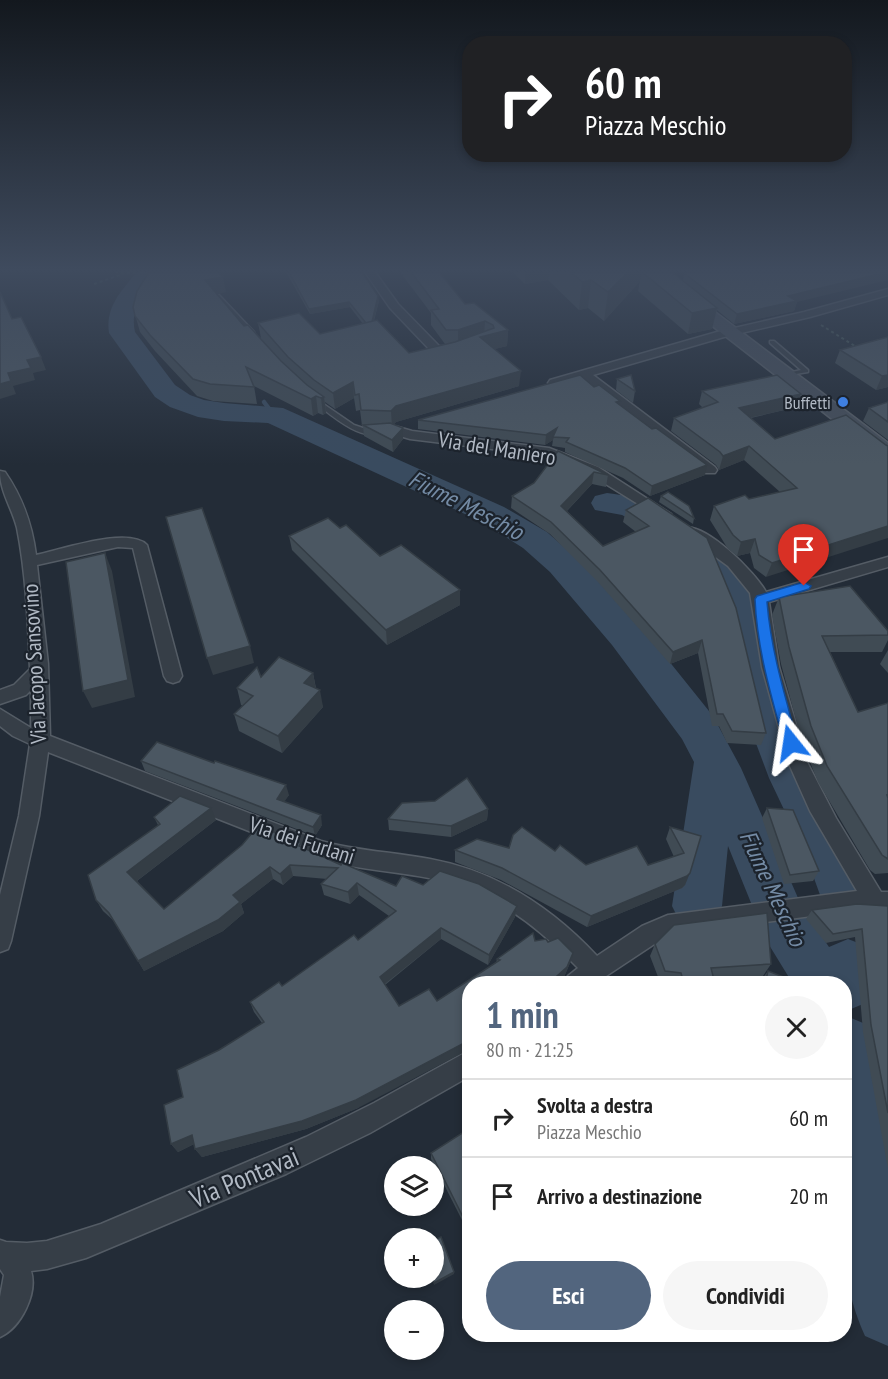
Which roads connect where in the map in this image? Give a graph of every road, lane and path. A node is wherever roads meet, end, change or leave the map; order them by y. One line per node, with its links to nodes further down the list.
1 (255, 336): 6 (lane)
2 (422, 336): 8 (street)
3 (715, 336): 10 (street)
4 (736, 336): 11 (main road)
5 (839, 336): 9 (path)
6 (257, 339)
7 (772, 342): 11 (lane)
8 (464, 349)
9 (859, 349)
10 (582, 374): 12 (street); 17 (street)
11 (785, 375): 16 (main road)
12 (537, 387)
13 (313, 399): 15 (lane)
14 (413, 424): 21 (street, Via del Maniero)
15 (380, 432)
16 (888, 453)
17 (710, 470)
18 (0, 475): 19 (street, Via Jacopo Sansovino)
19 (29, 562): 22 (street, Via Jacopo Sansovino); 23 (street, Via Jacopo Sansovino)
20 (888, 562): 21 (street)
21 (761, 599): 27 (street, Via del Maniero)
22 (38, 672): 24 (street); 26 (street, Via Jacopo Sansovino)
23 (173, 676)
24 (0, 697)
25 (0, 716): 26 (street, Via dei Furlani)
26 (40, 740): 28 (street, Via Jacopo Sansovino); 29 (street, Via dei Furlani)
27 (882, 901): 29 (street)
28 (0, 941)
29 (594, 969): 30 (street)
30 (586, 976)
31 (462, 1067): 32 (street, Via Pontavai)
32 (3, 1255): 33 (street)
33 (0, 1322)

